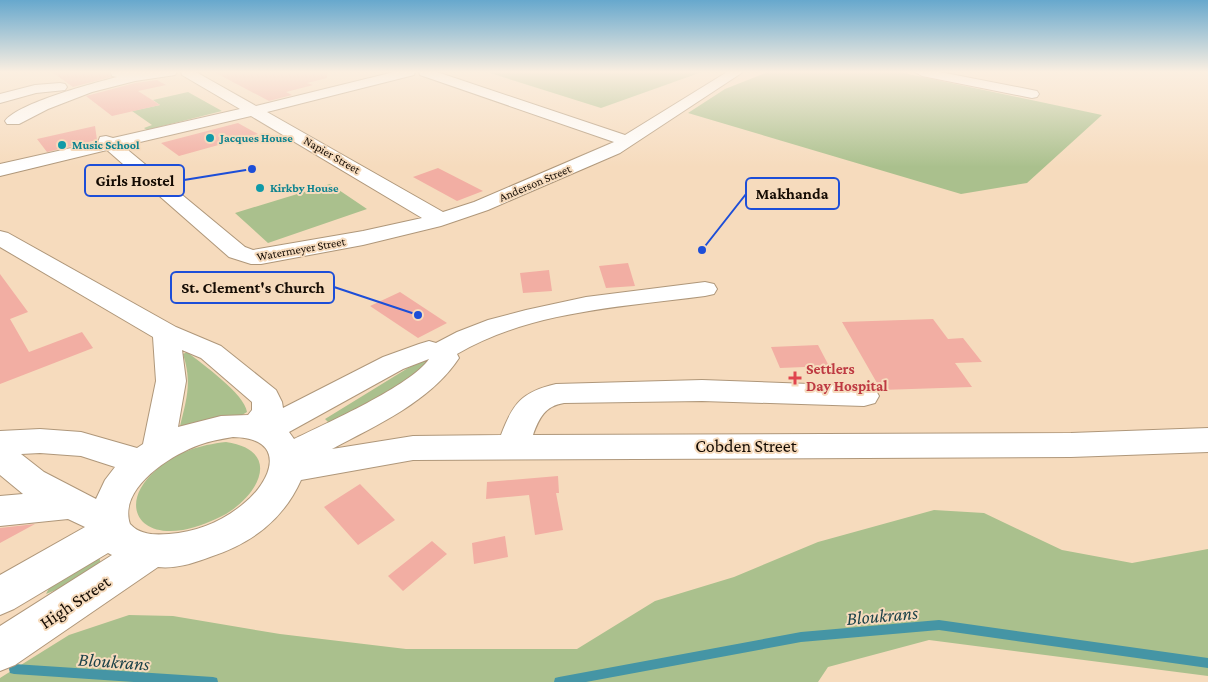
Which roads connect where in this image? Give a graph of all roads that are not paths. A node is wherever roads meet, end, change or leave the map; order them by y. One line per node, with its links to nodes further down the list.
1 (29, 104): 8 (street)
2 (46, 104): 8 (street)
3 (241, 104): 7 (street, Napier Street)
4 (282, 104): 7 (street)
5 (519, 104): 10 (street)
6 (686, 104): 10 (street, Anderson Street)
7 (253, 111): 11 (street); 13 (street, Napier Street)
8 (13, 121): 9 (street)
9 (0, 134)
10 (628, 141): 13 (street, Anderson Street)
11 (107, 142): 12 (street); 13 (street, Watermeyer Street)
12 (0, 170)
13 (441, 220)
14 (0, 238): 16 (street)
15 (705, 289): 17 (street)
16 (166, 333): 19 (street); 23 (street)
17 (440, 352): 19 (street); 24 (street)
18 (864, 396): 21 (street)
19 (260, 429): 23 (street); 24 (street)
20 (1208, 440): 21 (street, Cobden Street)
21 (513, 447): 24 (street, Cobden Street)
22 (3, 454): 23 (street); 25 (street)
23 (150, 456): 27 (street)
24 (287, 463): 28 (street)
25 (70, 504): 26 (street); 27 (street)
26 (0, 511)
27 (110, 526): 28 (street); 29 (street)
28 (149, 552): 30 (street, High Street)
29 (0, 596)
30 (0, 650)

